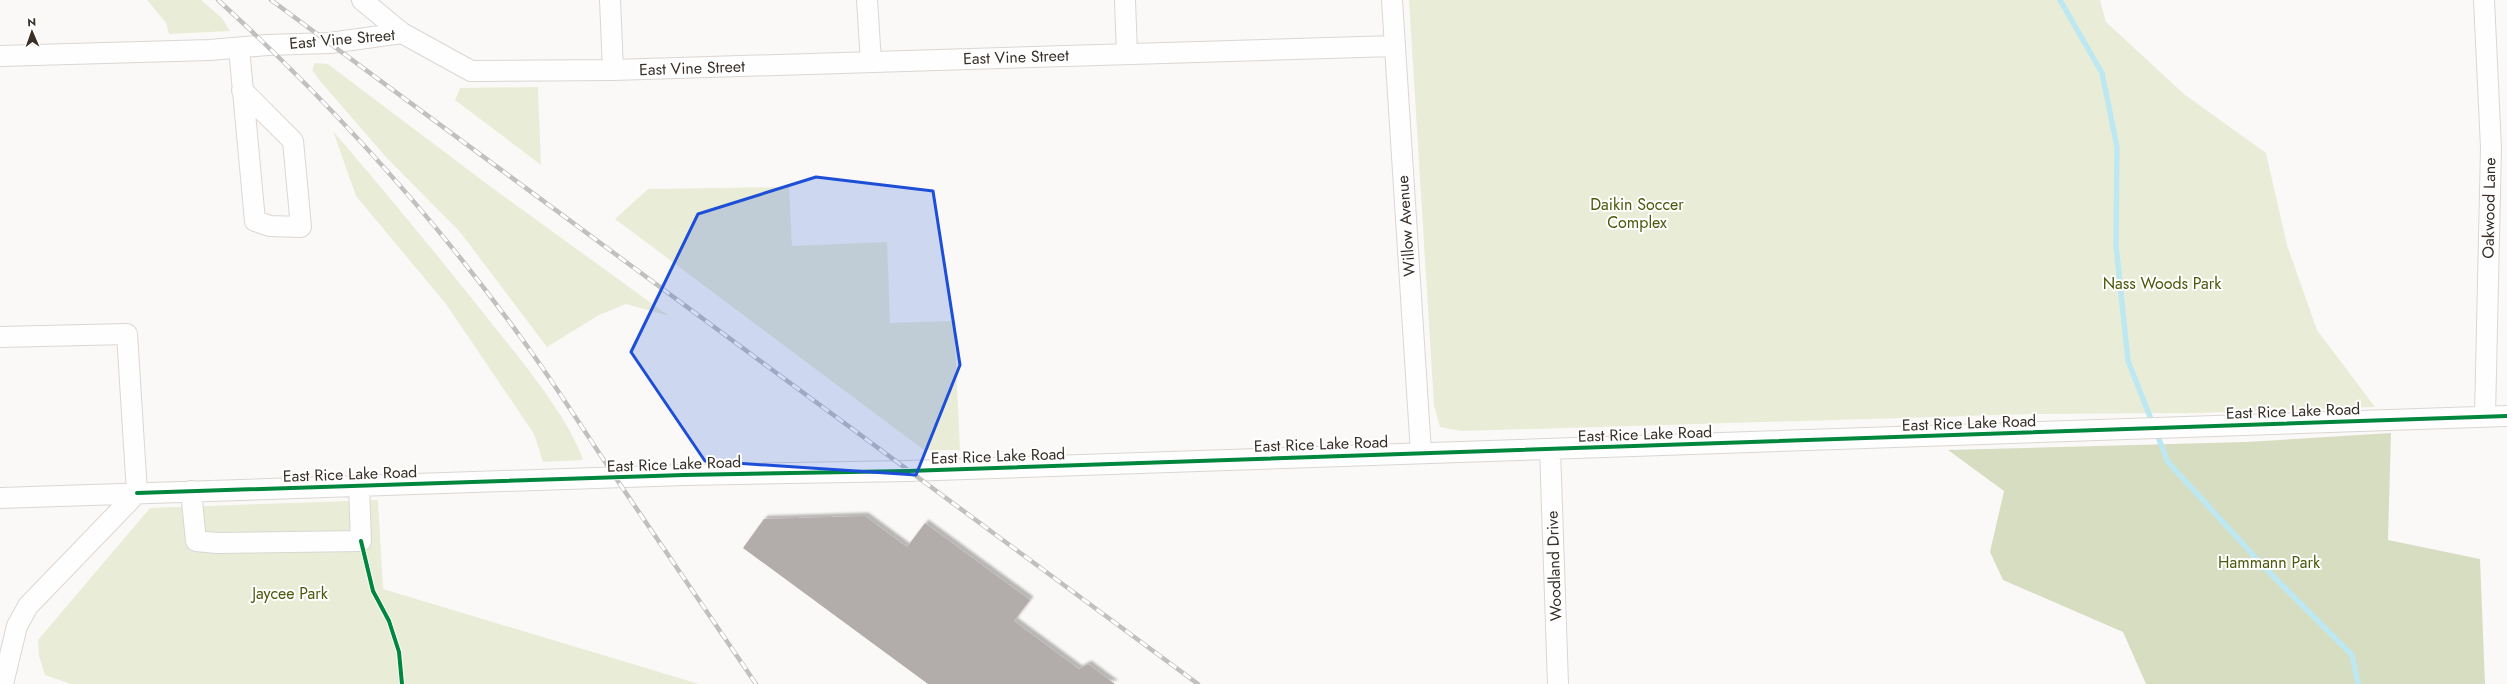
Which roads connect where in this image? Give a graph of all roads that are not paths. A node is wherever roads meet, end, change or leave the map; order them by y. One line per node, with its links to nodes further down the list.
1 (362, 0): 7 (street)
2 (610, 0): 13 (street)
3 (867, 0): 12 (street)
4 (1125, 0): 10 (street)
5 (1392, 0): 8 (street, Willow Avenue)
6 (2484, 0): 16 (street, Oakwood Lane)
7 (402, 33): 9 (street, East Vine Street); 13 (street, East Vine Street)
8 (1394, 46): 10 (street, East Vine Street); 19 (street, Willow Avenue)
9 (239, 48): 11 (street, East Vine Street); 14 (street)
10 (1127, 54): 12 (street, East Vine Street)
11 (0, 56)
12 (870, 62): 13 (street, East Vine Street)
13 (614, 70)
14 (242, 90): 14 (street)
15 (0, 338): 22 (street)
16 (2485, 416): 17 (street, East Rice Lake Road); 18 (street, East Rice Lake Road)
17 (2507, 416)
18 (1550, 449): 19 (street, East Rice Lake Road); 25 (street, Woodland Drive)
19 (1421, 453): 20 (street, East Rice Lake Road)
20 (359, 486): 21 (street, East Rice Lake Road); 21 (street)
21 (191, 491): 22 (street, East Rice Lake Road)
22 (136, 493): 23 (street, East Rice Lake Road); 24 (street)
23 (0, 498)
24 (3, 684)
25 (1558, 684)

